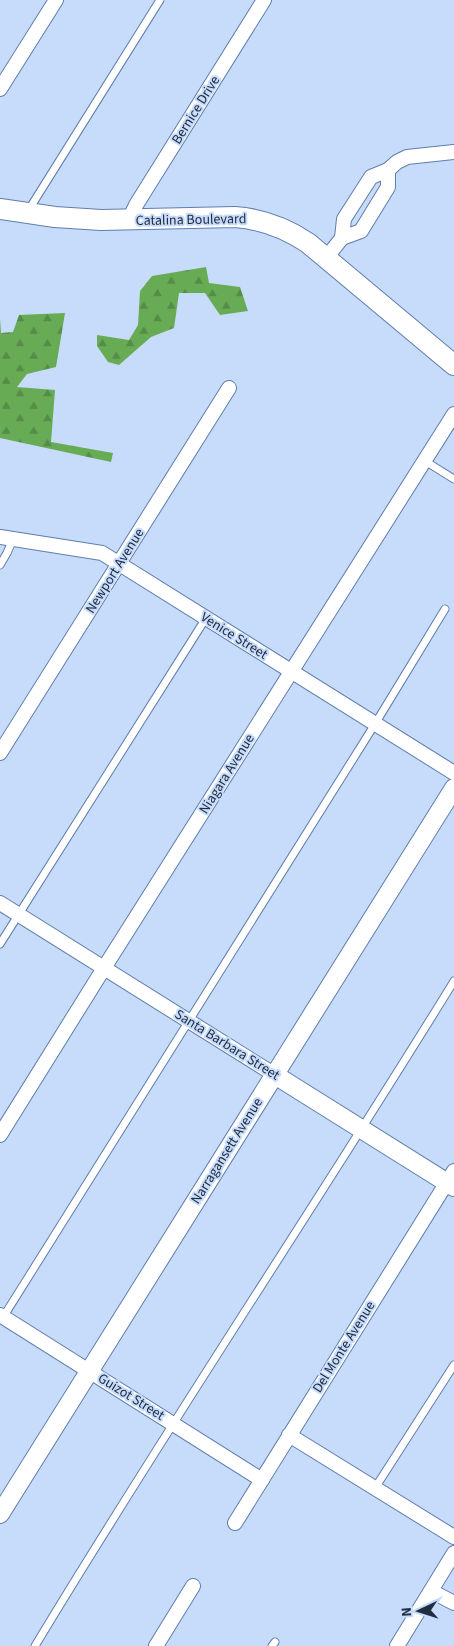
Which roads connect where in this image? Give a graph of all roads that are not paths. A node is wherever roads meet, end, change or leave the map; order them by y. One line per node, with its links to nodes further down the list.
1 (56, 0): 4 (street)
2 (160, 0): 8 (lane)
3 (264, 0): 9 (street, Bernice Drive)
4 (0, 89)
5 (454, 152): 6 (street)
6 (388, 170): 10 (street); 10 (street)
7 (0, 209): 8 (main road, Catalina Boulevard)
8 (27, 213): 9 (main road, Catalina Boulevard)
9 (129, 220): 11 (main road, Catalina Boulevard)
10 (342, 238): 11 (street)
11 (326, 258): 12 (main road, Catalina Boulevard)
12 (454, 365)
13 (229, 388): 18 (street, Newport Avenue)
14 (454, 414): 15 (street, Niagara Avenue)
15 (425, 461): 16 (lane); 22 (street, Niagara Avenue)
16 (454, 479)
17 (6, 538): 18 (street, Venice Street); 19 (lane)
18 (119, 564): 21 (street, Venice Street); 24 (street, Newport Avenue)
19 (0, 565)
20 (445, 609): 23 (lane)
21 (206, 618): 22 (street, Venice Street); 28 (lane)
22 (291, 672): 23 (street, Venice Street); 30 (street, Niagara Avenue)
23 (375, 724): 25 (street, Venice Street); 32 (lane)
24 (0, 753)
25 (454, 773)
26 (454, 788): 33 (street, Narragansett Avenue)
27 (0, 903): 28 (street, Santa Barbara Street)
28 (18, 914): 29 (lane); 30 (street, Santa Barbara Street)
29 (0, 944)
30 (104, 968): 32 (street, Santa Barbara Street); 35 (street, Niagara Avenue)
31 (454, 981): 34 (lane)
32 (190, 1021): 33 (street, Santa Barbara Street); 37 (lane)
33 (275, 1075): 34 (street, Santa Barbara Street); 39 (street, Narragansett Avenue)
34 (362, 1129): 36 (street, Santa Barbara Street); 40 (lane)
35 (0, 1135)
36 (452, 1180): 41 (street, Del Monte Avenue)
37 (1, 1318): 39 (street, Guizot Street)
38 (454, 1365): 43 (lane)
39 (89, 1371): 40 (street, Guizot Street); 44 (street, Narragansett Avenue)
40 (175, 1424): 42 (street, Guizot Street); 51 (lane)
41 (289, 1435): 42 (street, Del Monte Avenue); 43 (street)
42 (262, 1480): 45 (street, Del Monte Avenue)
43 (375, 1488): 46 (street)
44 (0, 1514)
45 (236, 1524)
46 (454, 1537)
47 (454, 1552): 49 (street)
48 (193, 1586): 52 (street)
49 (431, 1591): 50 (street); 53 (street)
50 (454, 1604)
51 (35, 1646)
52 (156, 1646)
53 (397, 1646)

